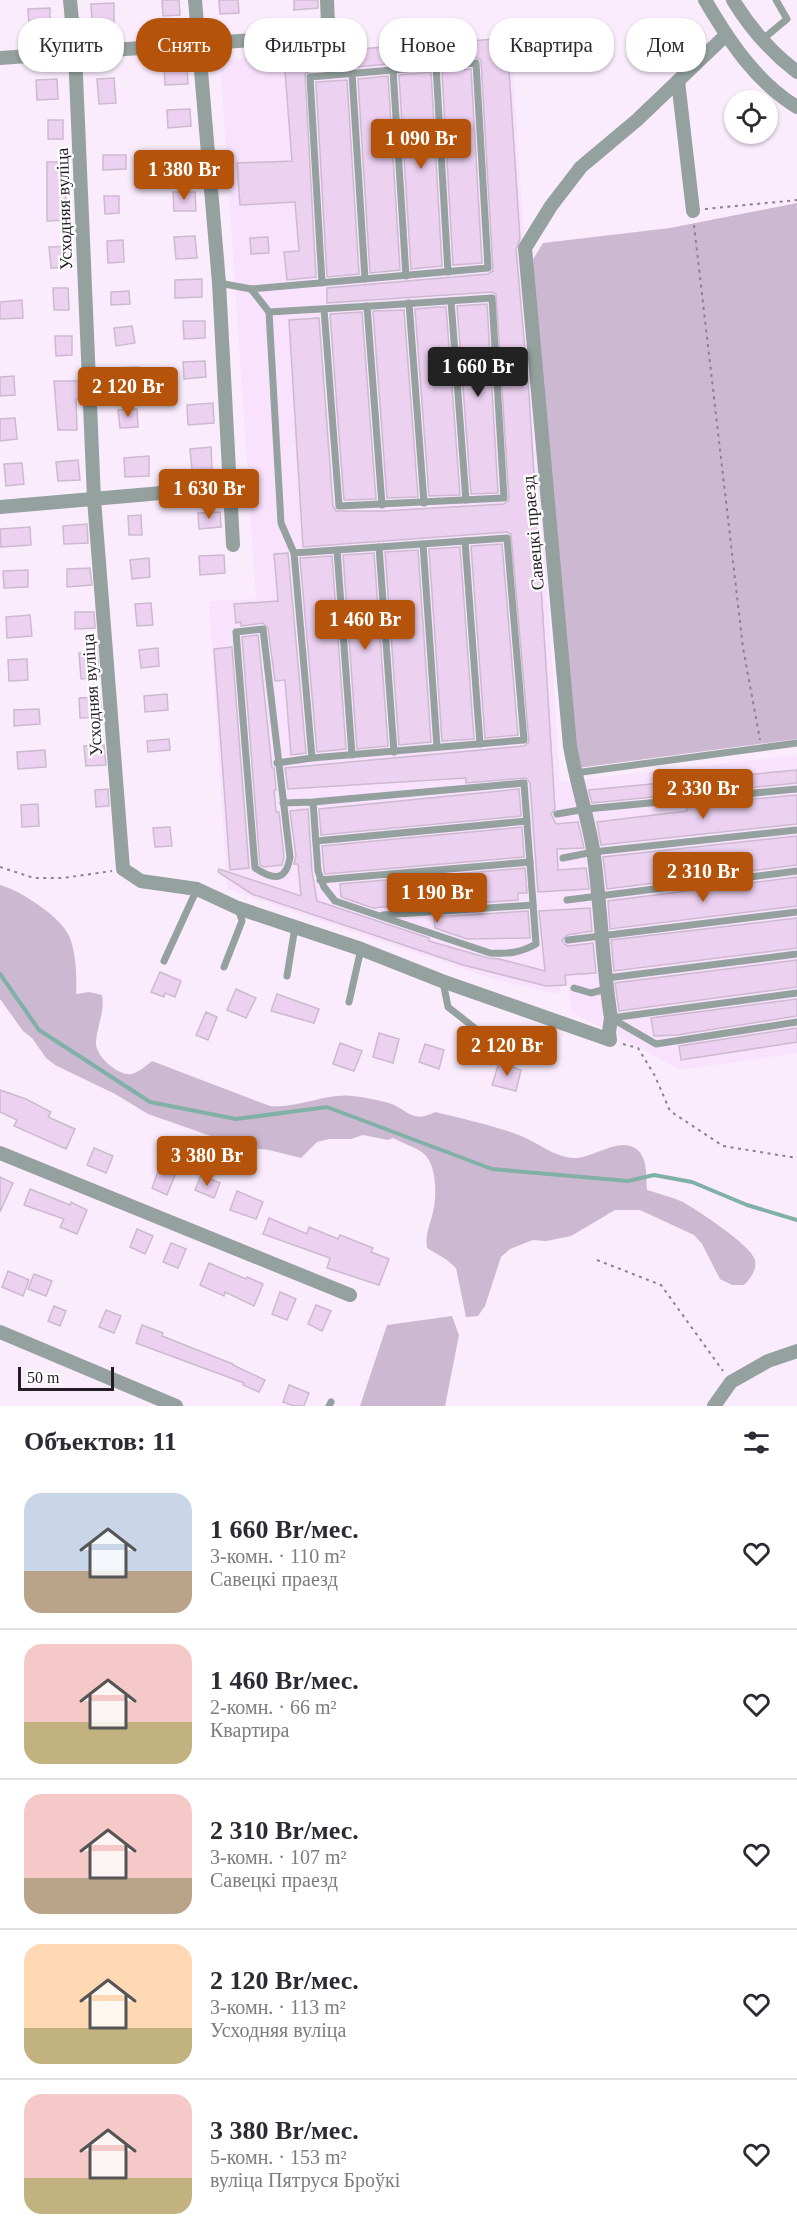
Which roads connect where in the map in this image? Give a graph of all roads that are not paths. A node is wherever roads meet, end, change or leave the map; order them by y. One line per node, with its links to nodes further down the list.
1 (70, 0): 7 (street, Усходняя вуліца)
2 (195, 0): 8 (street)
3 (327, 0): 11 (street)
4 (705, 0): 9 (street)
5 (733, 0): 10 (street)
6 (776, 0): 10 (lane)
7 (72, 18)
8 (197, 18)
9 (726, 36): 22 (street, Савецкі праезд); 23 (street)
10 (763, 39): 20 (street)
11 (232, 42)
12 (18, 57): 13 (street)
13 (0, 58)
14 (379, 71): 21 (lane)
15 (76, 72): 37 (street, Усходняя вуліца)
16 (201, 72): 28 (street)
17 (393, 72): 26 (lane)
18 (436, 72): 25 (lane)
19 (477, 72): 25 (lane)
20 (797, 72)
21 (352, 73): 27 (lane); 29 (lane)
22 (678, 81): 24 (street); 55 (street, Савецкі праезд)
23 (797, 107)
24 (693, 210)
25 (448, 272): 26 (lane)
26 (406, 276): 27 (lane)
27 (365, 279): 29 (lane)
28 (219, 283): 30 (lane); 36 (street)
29 (322, 283): 30 (lane)
30 (251, 290): 35 (lane)
31 (451, 301): 32 (lane); 38 (lane); 38 (lane)
32 (410, 303): 33 (lane); 39 (lane)
33 (367, 306): 34 (lane); 40 (lane)
34 (324, 309): 35 (lane); 40 (lane)
35 (269, 312): 47 (lane)
36 (231, 487): 37 (street); 44 (street)
37 (94, 499): 41 (street); 69 (street, Усходняя вуліца)
38 (466, 500): 39 (lane)
39 (424, 503): 40 (lane)
40 (382, 505)
41 (0, 507)
42 (465, 541): 43 (lane); 48 (lane); 48 (lane)
43 (423, 544): 45 (lane); 50 (lane)
44 (233, 545)
45 (379, 547): 46 (lane); 51 (lane)
46 (337, 550): 47 (lane); 52 (lane)
47 (294, 553): 53 (lane)
48 (480, 744): 50 (lane)
49 (797, 744): 55 (lane)
50 (437, 747): 51 (lane)
51 (394, 752): 52 (lane)
52 (352, 755): 53 (lane)
53 (312, 758): 54 (lane)
54 (277, 763): 58 (lane); 58 (lane)
55 (574, 773): 59 (street, Савецкі праезд)
56 (797, 789): 59 (lane)
57 (313, 802): 58 (lane); 61 (lane); 63 (lane)
58 (282, 803)
59 (586, 809): 60 (lane); 64 (street, Савецкі праезд)
60 (556, 814)
61 (527, 821): 63 (lane); 66 (lane)
62 (797, 830): 64 (lane)
63 (316, 841): 68 (lane)
64 (593, 852): 65 (lane); 70 (street, Савецкі праезд)
65 (563, 858)
66 (530, 862): 68 (lane); 72 (lane)
67 (797, 871): 70 (lane)
68 (320, 880): 75 (lane)
69 (197, 889): 73 (street); 81 (lane)
70 (597, 895): 71 (lane); 77 (street, Савецкі праезд)
71 (567, 900)
72 (533, 905): 75 (lane); 75 (lane)
73 (238, 908): 76 (street); 82 (lane)
74 (797, 912): 77 (lane)
75 (378, 915)
76 (295, 927): 79 (street); 83 (lane)
77 (603, 934): 78 (lane); 85 (street, Савецкі праезд)
78 (568, 940)
79 (361, 949): 84 (street); 88 (lane)
80 (797, 954): 85 (lane)
81 (164, 961)
82 (224, 967)
83 (287, 976)
84 (442, 981): 89 (street, Савецкі праезд); 91 (lane)
85 (606, 984): 86 (lane); 89 (street, Савецкі праезд)
86 (574, 988)
87 (797, 993): 89 (lane)
88 (349, 1002)
89 (610, 1018): 90 (lane)
90 (797, 1022)
91 (483, 1041)
92 (0, 1153): 93 (street)
93 (350, 1294)
94 (0, 1332): 96 (street)
95 (797, 1351): 97 (street)
96 (176, 1406)
97 (714, 1406)

